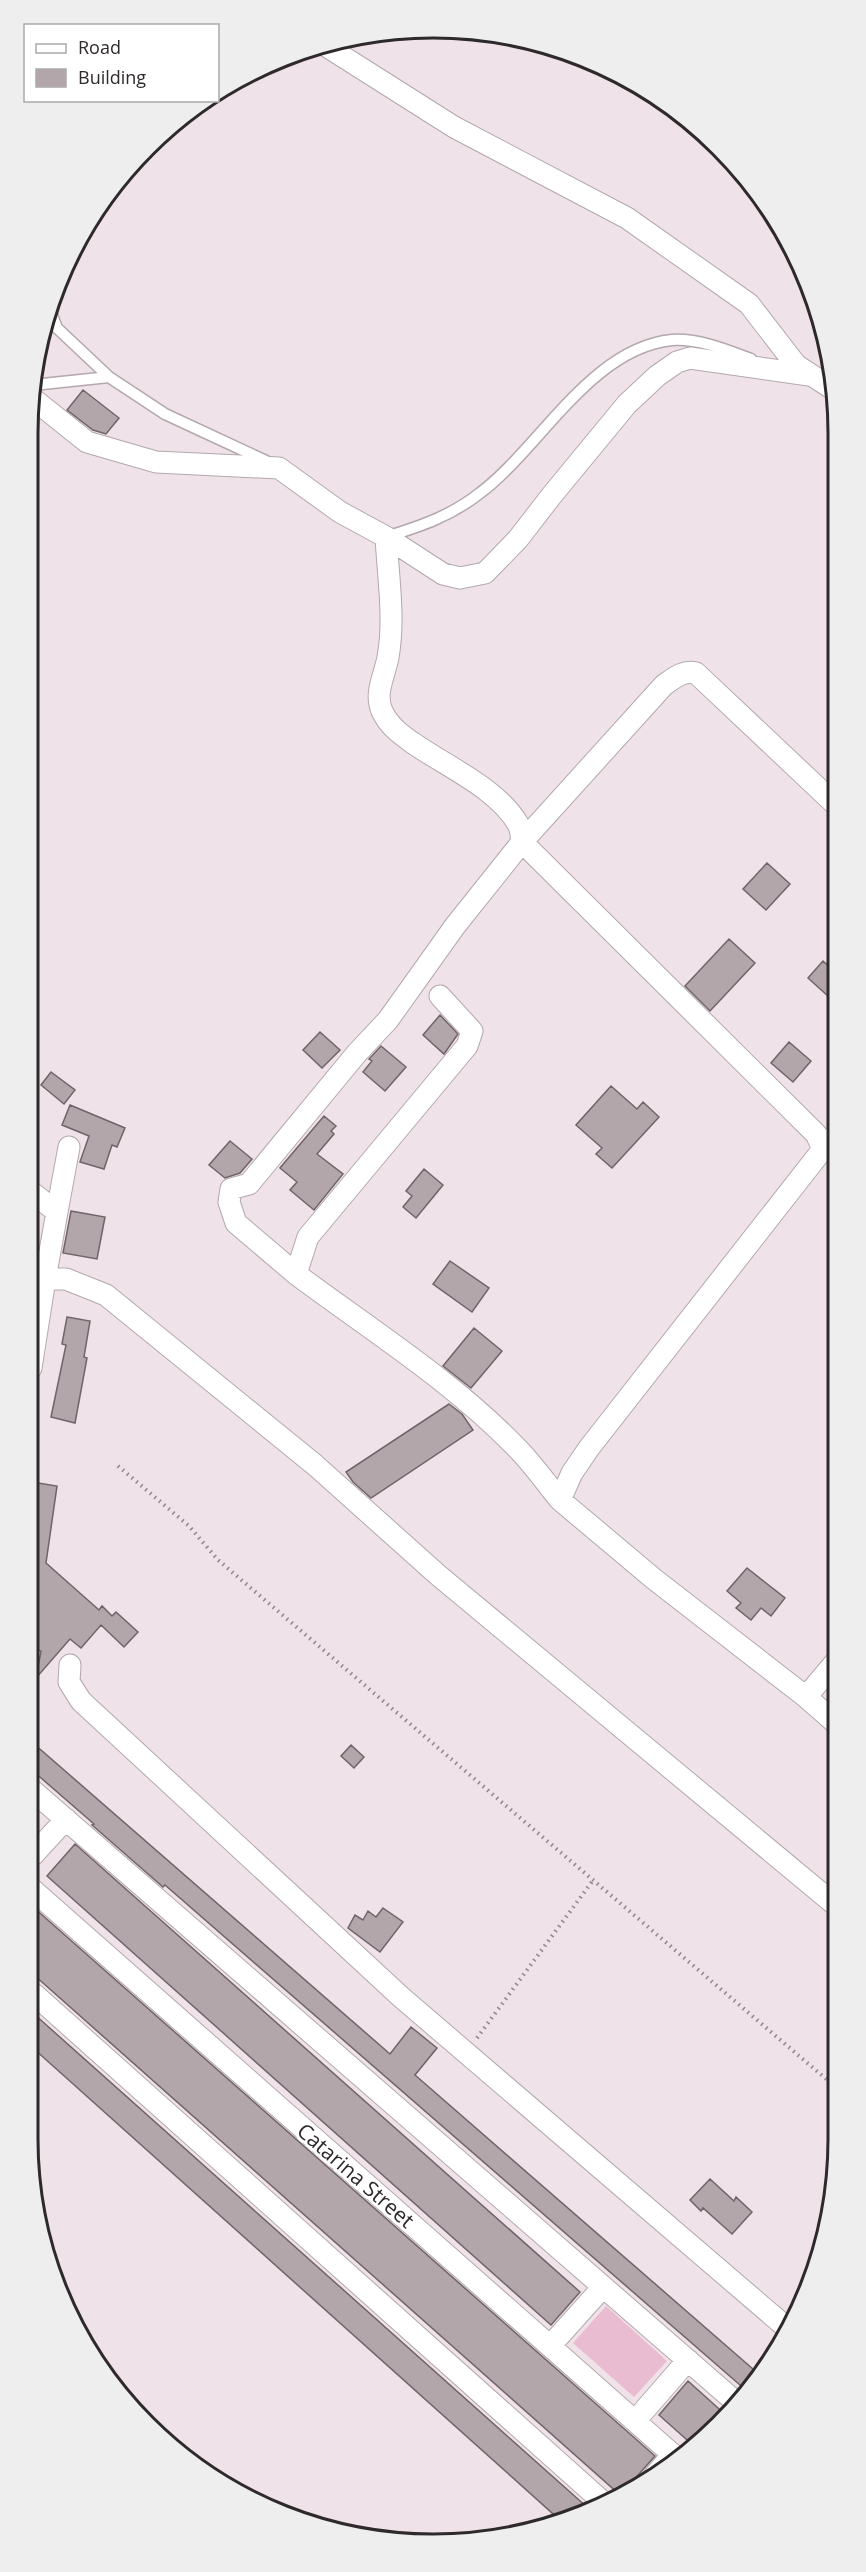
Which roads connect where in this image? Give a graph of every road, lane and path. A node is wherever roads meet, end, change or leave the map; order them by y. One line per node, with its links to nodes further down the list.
1 (333, 50): 4 (street)
2 (54, 320): 5 (lane)
3 (776, 369): 4 (street); 10 (lane); 10 (street)
4 (809, 375): 7 (street)
5 (109, 378): 6 (lane); 9 (lane)
6 (41, 384)
7 (825, 385)
8 (38, 403): 9 (street)
9 (279, 468): 10 (street)
10 (386, 537): 12 (street)
11 (828, 797): 12 (street)
12 (522, 842): 16 (street); 20 (street)
13 (440, 996): 20 (street)
14 (828, 1143): 16 (street)
15 (69, 1147): 18 (street)
16 (823, 1149): 22 (street)
17 (38, 1197): 18 (street)
18 (57, 1212): 19 (street)
19 (38, 1274): 32 (street)
20 (296, 1274): 22 (street)
21 (118, 1466): 30 (path)
22 (561, 1500): 25 (street)
23 (70, 1665): 34 (street)
24 (828, 1671): 25 (street)
25 (806, 1697): 26 (street)
26 (828, 1716)
27 (38, 1795): 28 (street)
28 (66, 1819): 29 (street); 36 (street)
29 (38, 1850)
30 (594, 1879): 34 (path); 35 (path)
31 (38, 1894): 38 (street, Catarina Street)
32 (828, 1900)
33 (38, 1998): 43 (street)
34 (466, 2053): 37 (street)
35 (828, 2081)
36 (603, 2287): 38 (street); 39 (street)
37 (783, 2324)
38 (550, 2346): 41 (street, Catarina Street)
39 (688, 2360): 40 (street); 41 (street)
40 (731, 2398)
41 (635, 2421): 42 (street, Catarina Street)
42 (673, 2454)
43 (598, 2498)

